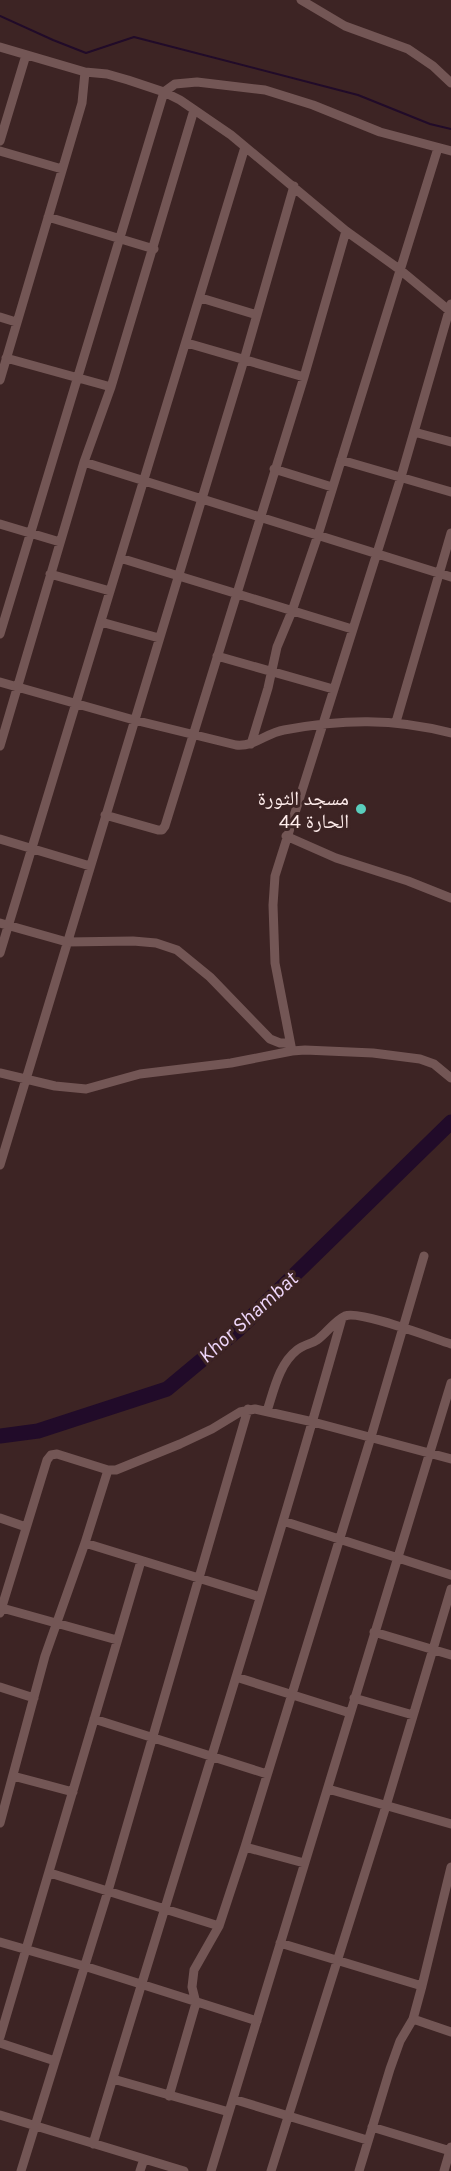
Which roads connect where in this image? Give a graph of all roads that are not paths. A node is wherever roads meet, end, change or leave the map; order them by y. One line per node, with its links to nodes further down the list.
1 (301, 0): 5 (street)
2 (0, 47): 3 (street)
3 (26, 55): 4 (street); 8 (street)
4 (85, 72): 6 (street); 13 (street)
5 (451, 83)
6 (164, 92): 7 (street); 10 (street); 17 (street)
7 (194, 110): 9 (street); 18 (street)
8 (0, 141)
9 (245, 147): 14 (street); 20 (street)
10 (438, 148): 12 (street); 19 (street)
11 (0, 151): 13 (street)
12 (451, 151)
13 (62, 170): 15 (street)
14 (294, 186): 16 (street); 22 (street)
15 (48, 217): 17 (street); 24 (street)
16 (346, 231): 19 (street); 29 (street)
17 (120, 238): 18 (street); 28 (street)
18 (154, 249): 31 (street)
19 (399, 269): 21 (street); 34 (street)
20 (201, 298): 22 (street); 25 (street)
21 (450, 309): 32 (street)
22 (257, 315): 27 (street)
23 (0, 317): 24 (street)
24 (16, 322): 26 (street)
25 (187, 343): 27 (street); 38 (street)
26 (6, 358): 28 (street); 30 (street)
27 (244, 360): 29 (street); 41 (street)
28 (78, 377): 31 (street); 44 (street)
29 (304, 377): 36 (street)
30 (0, 380)
31 (111, 387): 35 (street)
32 (414, 432): 33 (street); 37 (street)
33 (451, 442)
34 (341, 460): 37 (street); 39 (street)
35 (84, 462): 38 (street); 47 (street)
36 (274, 469): 39 (street); 42 (street)
37 (400, 477): 40 (street); 48 (street)
38 (144, 480): 41 (street); 49 (street)
39 (332, 487): 46 (street)
40 (451, 492)
41 (202, 498): 42 (street); 52 (street)
42 (260, 517): 46 (street); 55 (street)
43 (0, 524): 44 (street)
44 (29, 532): 47 (street); 59 (street)
45 (451, 533): 50 (street)
46 (318, 535): 48 (street); 56 (street)
47 (60, 542): 51 (street)
48 (377, 554): 50 (street); 58 (street)
49 (120, 558): 52 (street); 54 (street)
50 (439, 573): 53 (street); 68 (street)
51 (50, 574): 54 (street); 64 (street)
52 (178, 576): 55 (street); 60 (street)
53 (451, 577)
54 (110, 591): 57 (street)
55 (236, 593): 56 (street); 61 (street)
56 (292, 611): 58 (street); 62 (street)
57 (101, 622): 60 (street); 66 (street)
58 (352, 629): 65 (street)
59 (0, 634)
60 (159, 638): 67 (street)
61 (217, 656): 62 (street); 71 (street)
62 (272, 671): 65 (street); 72 (street)
63 (0, 682): 64 (street)
64 (18, 687): 66 (street); 73 (street)
65 (333, 689): 69 (street)
66 (76, 704): 67 (street); 77 (street)
67 (134, 720): 71 (street); 74 (street)
68 (396, 722): 69 (street); 70 (street)
69 (322, 725): 72 (street); 75 (street)
70 (451, 733)
71 (195, 735): 72 (street); 74 (street)
72 (251, 744)
73 (0, 746)
74 (105, 816): 78 (street)
75 (286, 836): 79 (street); 83 (street)
76 (0, 839): 77 (street)
77 (32, 848): 78 (street); 80 (street)
78 (90, 866): 81 (street)
79 (451, 898)
80 (4, 924): 81 (street); 82 (street)
81 (67, 942): 83 (street); 86 (street)
82 (0, 953)
83 (291, 1047): 85 (street); 86 (street)
84 (0, 1073): 86 (street)
85 (451, 1078)
86 (26, 1080): 87 (street)
87 (0, 1165)
88 (424, 1256): 90 (street)
89 (342, 1318): 90 (street); 94 (street); 95 (street)
90 (403, 1329): 91 (street); 96 (street)
91 (451, 1344)
92 (451, 1383): 97 (street)
93 (248, 1409): 94 (street); 99 (street); 108 (street)
94 (267, 1411): 95 (street)
95 (313, 1422): 96 (street); 101 (street)
96 (371, 1437): 97 (street); 103 (street)
97 (429, 1453): 98 (street); 105 (street)
98 (451, 1460)
99 (108, 1470): 102 (street); 104 (street)
100 (0, 1518): 102 (street)
101 (283, 1521): 103 (street); 110 (street)
102 (26, 1527): 111 (street)
103 (338, 1540): 105 (street); 119 (street)
104 (85, 1543): 106 (street); 112 (street)
105 (397, 1558): 107 (street); 113 (street)
106 (141, 1560): 108 (street); 114 (street)
107 (451, 1575)
108 (200, 1578): 110 (street); 125 (street)
109 (451, 1588): 115 (street)
110 (260, 1596): 117 (street)
111 (1, 1610): 112 (street)
112 (57, 1623): 114 (street); 120 (street)
113 (374, 1632): 115 (street); 121 (street)
114 (117, 1640): 124 (street)
115 (433, 1649): 116 (street); 123 (street)
116 (451, 1655)
117 (236, 1677): 119 (street); 126 (street)
118 (0, 1687): 120 (street)
119 (291, 1695): 122 (street); 127 (street)
120 (34, 1698): 128 (street)
121 (354, 1698): 122 (street); 123 (street)
122 (350, 1713): 129 (street)
123 (413, 1715): 131 (street)
124 (94, 1719): 125 (street); 130 (street)
125 (152, 1737): 126 (street); 138 (street)
126 (213, 1757): 127 (street); 139 (street)
127 (267, 1774): 134 (street)
128 (13, 1776): 130 (street); 132 (street)
129 (328, 1788): 131 (street); 135 (street)
130 (73, 1792): 137 (street)
131 (386, 1806): 133 (street); 144 (street)
132 (0, 1823)
133 (451, 1824)
134 (245, 1847): 135 (street); 140 (street)
135 (304, 1863): 142 (street)
136 (451, 1867): 147 (street)
137 (50, 1873): 138 (street); 143 (street)
138 (108, 1891): 139 (street); 145 (street)
139 (164, 1908): 140 (street); 146 (street)
140 (219, 1926): 148 (street)
141 (0, 1942): 143 (street)
142 (280, 1943): 144 (street); 150 (street)
143 (26, 1950): 145 (street); 152 (street)
144 (338, 1961): 147 (street); 160 (street)
145 (84, 1966): 146 (street); 154 (street)
146 (142, 1984): 148 (street); 155 (street)
147 (422, 1986): 149 (street)
148 (196, 2003): 150 (street); 156 (street)
149 (413, 2019): 151 (street); 162 (street)
150 (257, 2021): 157 (street)
151 (451, 2032)
152 (0, 2037)
153 (0, 2043): 154 (street)
154 (55, 2061): 161 (street)
155 (113, 2079): 156 (street); 164 (street)
156 (169, 2096): 158 (street)
157 (233, 2099): 158 (street); 160 (street)
158 (229, 2112): 170 (street)
159 (0, 2115): 161 (street)
160 (288, 2116): 163 (street); 171 (street)
161 (35, 2126): 164 (street); 167 (street)
162 (372, 2127): 163 (street); 165 (street)
163 (367, 2140): 172 (street)
164 (93, 2144): 166 (street)
165 (451, 2149): 173 (street)
166 (144, 2159): 168 (street); 169 (street)
167 (21, 2171)
168 (140, 2171)
169 (184, 2171)
170 (211, 2171)
171 (272, 2171)
172 (360, 2171)
173 (444, 2171)

